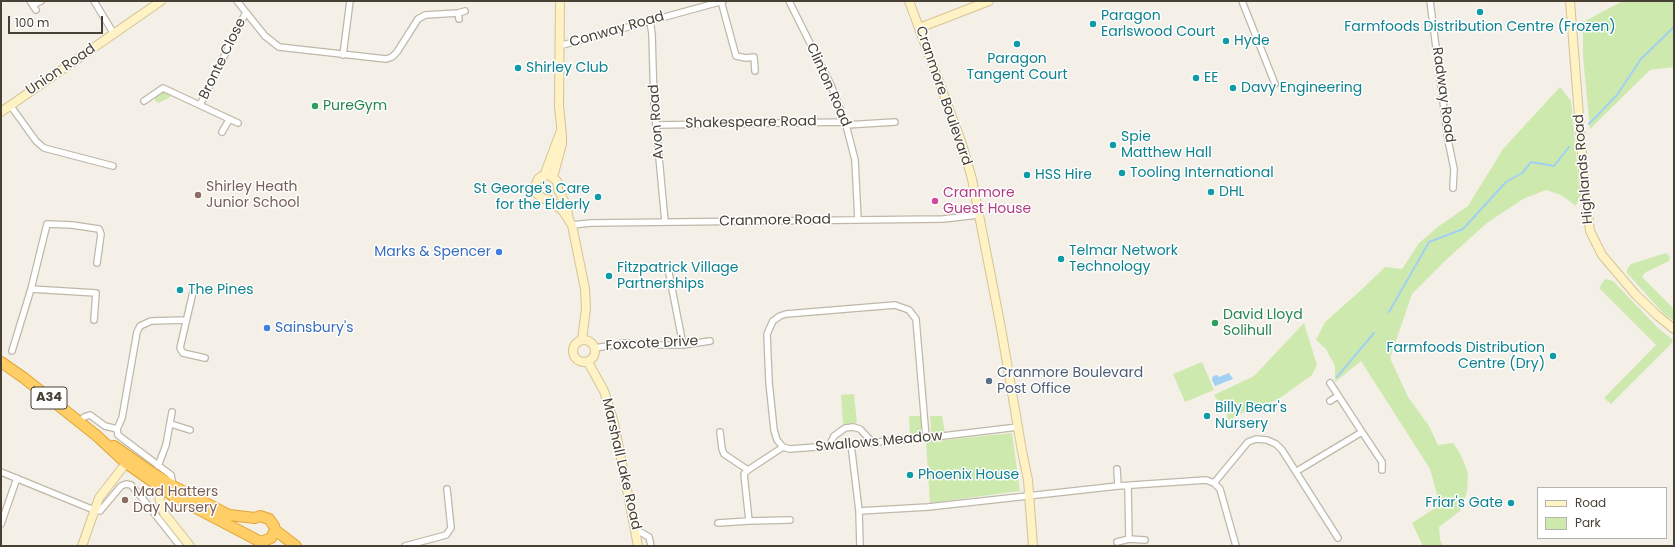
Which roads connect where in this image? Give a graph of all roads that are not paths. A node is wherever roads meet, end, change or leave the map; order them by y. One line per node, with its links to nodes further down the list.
1 (41, 1): 14 (street)
2 (94, 1): 19 (street)
3 (161, 1): 19 (street, Union Road)
4 (237, 1): 16 (street)
5 (350, 1): 21 (street)
6 (560, 1): 20 (street)
7 (722, 1): 17 (street, Conway Road); 22 (street)
8 (789, 1): 33 (street, Clinton Road)
9 (909, 1): 18 (street, Cranmore Boulevard)
10 (989, 1): 18 (street)
11 (1242, 1): 23 (street)
12 (1430, 1): 40 (street, Radway Road)
13 (1570, 1): 53 (street, Highlands Road)
14 (33, 5)
15 (466, 11): 21 (street)
16 (246, 12): 21 (street); 28 (street, Bronte Close)
17 (650, 21): 20 (street, Conway Road); 34 (street, Avon Road)
18 (919, 28): 43 (street, Cranmore Boulevard)
19 (114, 34): 27 (street, Union Road)
20 (558, 46): 35 (street)
21 (343, 55)
22 (755, 71)
23 (1275, 84)
24 (150, 98): 25 (street, Bronte Close); 26 (street); 28 (street, Bronte Close)
25 (144, 101)
26 (154, 104)
27 (10, 105): 29 (street, Union Road); 37 (street)
28 (200, 105): 30 (street, Bronte Close)
29 (1, 112)
30 (229, 120): 32 (street, Bronte Close); 36 (street)
31 (895, 122): 33 (street, Shakespeare Road)
32 (238, 123)
33 (846, 123): 34 (street, Shakespeare Road); 44 (street, Clinton Road)
34 (657, 125): 46 (street, Avon Road)
35 (561, 128): 38 (street); 39 (street)
36 (222, 132)
37 (113, 166)
38 (544, 176): 39 (street); 42 (street)
39 (553, 177): 41 (street)
40 (1453, 188)
41 (558, 190): 42 (street); 45 (street)
42 (548, 199): 45 (street)
43 (978, 215): 44 (street, Cranmore Road); 68 (street, Cranmore Boulevard)
44 (858, 220): 46 (street, Cranmore Road)
45 (570, 222): 46 (street, Cranmore Road); 54 (street)
46 (665, 222)
47 (97, 263): 49 (street)
48 (661, 269): 56 (street)
49 (31, 289): 51 (street); 58 (street)
50 (193, 292): 52 (street)
51 (94, 320)
52 (186, 320): 59 (street); 69 (street)
53 (1674, 329)
54 (582, 340): 57 (street); 61 (street)
55 (710, 341): 56 (street, Foxcote Drive)
56 (683, 345): 57 (street, Foxcote Drive)
57 (594, 348): 61 (street)
58 (12, 351)
59 (206, 358)
60 (1, 362): 66 (highway, A34)
61 (588, 362): 101 (street, Marshall Lake Road)
62 (1330, 384): 63 (street)
63 (1338, 396): 64 (street); 72 (street)
64 (1330, 401)
65 (172, 412): 67 (street)
66 (80, 422): 69 (street); 78 (highway, A34)
67 (171, 424): 70 (street); 79 (street)
68 (1018, 427): 73 (street, Swallows Meadow); 92 (street, Cranmore Boulevard)
69 (117, 429): 79 (street)
70 (190, 430)
71 (720, 432): 81 (street)
72 (1362, 432): 82 (street); 84 (street)
73 (926, 438): 74 (street, Swallows Meadow); 77 (street)
74 (873, 443): 75 (street, Swallows Meadow); 76 (street)
75 (851, 444): 76 (street, Swallows Meadow); 95 (street)
76 (829, 446): 77 (street, Swallows Meadow)
77 (783, 447): 81 (street)
78 (129, 460): 87 (highway, A34); 91 (highway, A34); 94 (street)
79 (158, 466): 91 (street)
80 (1117, 469): 88 (street)
81 (748, 470): 98 (street)
82 (1382, 470)
83 (1, 472): 85 (street)
84 (1297, 472): 86 (street); 104 (street)
85 (17, 478): 94 (street); 100 (street)
86 (1214, 483): 89 (street); 119 (street)
87 (158, 486): 91 (highway, A34); 93 (street)
88 (1118, 486): 89 (street); 92 (street)
89 (1128, 487): 105 (street)
90 (446, 489): 114 (street)
91 (173, 491): 93 (street); 96 (highway, A34); 103 (highway, A34)
92 (1030, 496): 95 (street); 118 (street, Cranmore Boulevard)
93 (162, 508): 111 (street)
94 (94, 510): 109 (street); 110 (street)
95 (858, 511): 117 (street)
96 (255, 518): 102 (highway, A34); 103 (highway)
97 (790, 520): 98 (street)
98 (749, 521): 99 (street)
99 (718, 523)
100 (1, 524)
101 (636, 529): 115 (street, Marshall Lake Road); 116 (street)
102 (275, 530): 107 (highway); 113 (highway, A34)
103 (250, 534): 107 (highway, A34)
104 (1338, 538)
105 (1130, 540): 106 (street); 108 (street)
106 (1145, 540)
107 (266, 541): 112 (highway, A34)
108 (1117, 542)
109 (82, 546)
110 (180, 546)
111 (190, 546)
112 (275, 546)
113 (296, 546)
114 (405, 546)
115 (638, 546)
116 (651, 546)
117 (860, 546)
118 (1032, 546)
119 (1236, 546)

